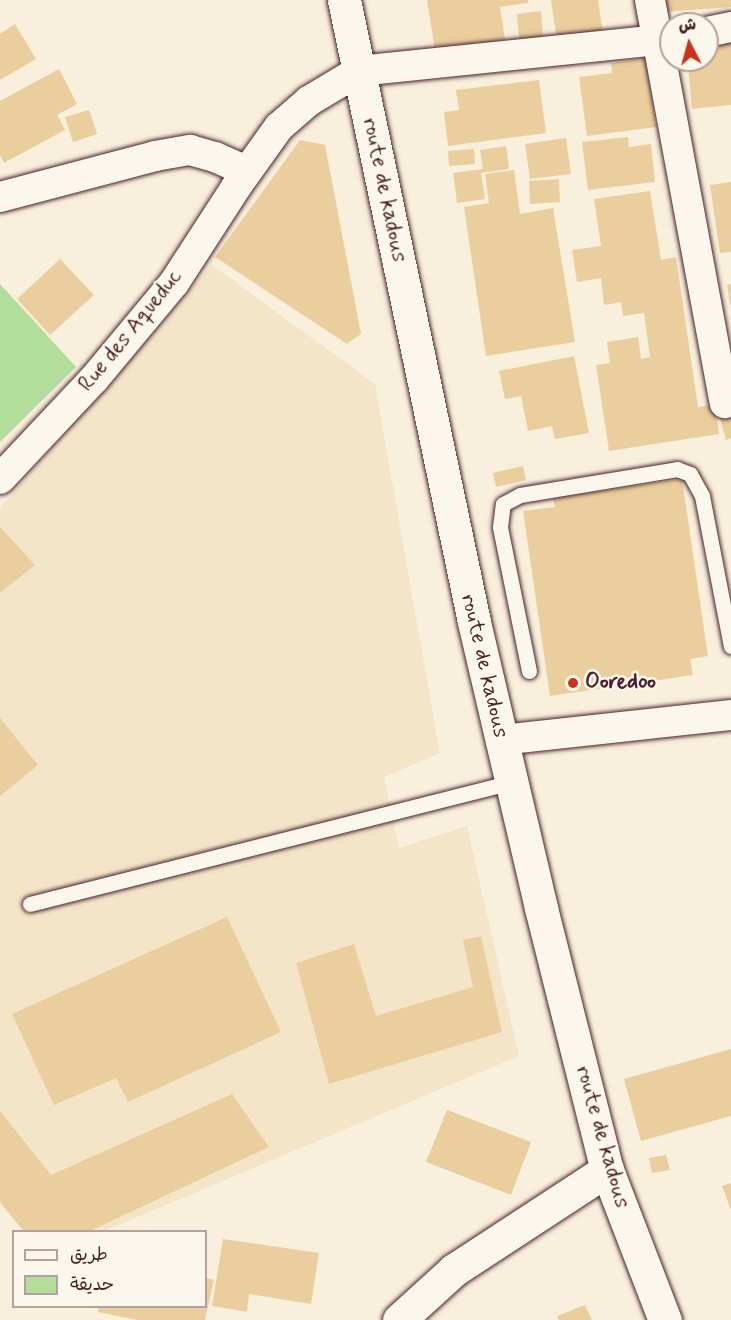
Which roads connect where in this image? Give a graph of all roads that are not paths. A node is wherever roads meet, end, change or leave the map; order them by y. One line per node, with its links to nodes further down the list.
1 (344, 0): 5 (main road, route de kadous)
2 (650, 0): 3 (street)
3 (659, 26)
4 (659, 40): 5 (street)
5 (359, 70): 7 (street, Rue des Aqueduc); 14 (main road, route de kadous)
6 (669, 72): 9 (street)
7 (247, 171): 8 (street); 10 (street, Rue des Aqueduc)
8 (0, 197)
9 (725, 403)
10 (0, 479)
11 (731, 646): 12 (lane)
12 (529, 671)
13 (731, 715): 14 (street)
14 (501, 740): 15 (main road, route de kadous)
15 (511, 782): 16 (lane); 17 (main road, route de kadous)
16 (30, 903)
17 (607, 1170): 18 (main road); 19 (main road, route de kadous)
18 (399, 1320)
19 (665, 1320)

